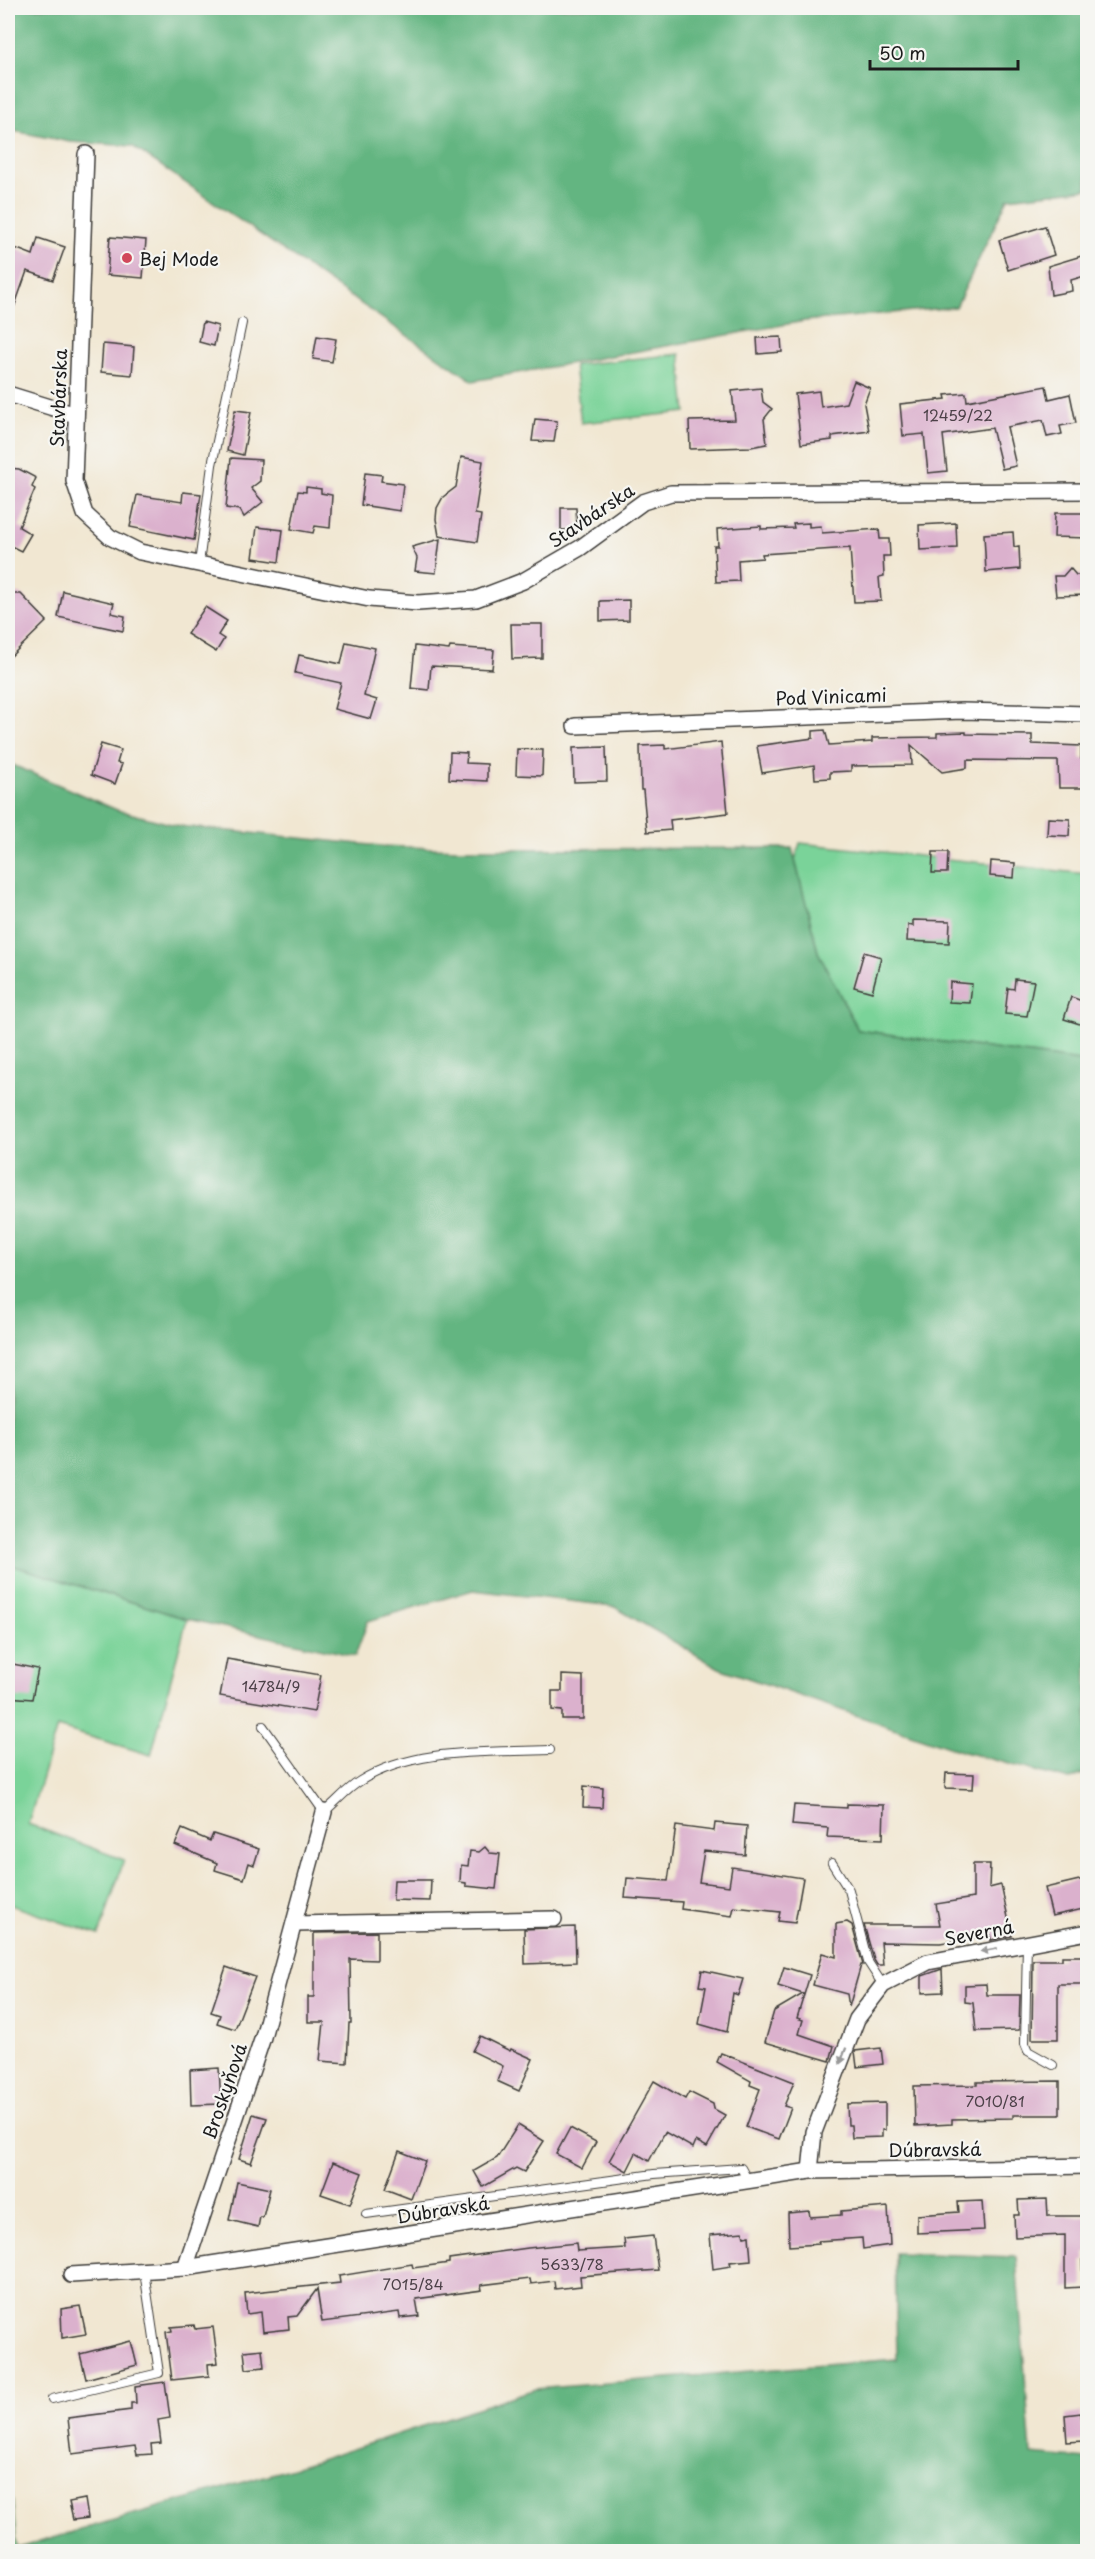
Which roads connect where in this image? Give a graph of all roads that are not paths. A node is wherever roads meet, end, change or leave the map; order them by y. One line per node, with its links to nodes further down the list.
1 (86, 154): 4 (street, Stavbárska)
2 (242, 323): 6 (lane)
3 (8, 394): 4 (street)
4 (76, 415): 6 (street, Stavbárska)
5 (1088, 491): 6 (street, Stavbárska)
6 (199, 564)
7 (1088, 714): 8 (street, Pod Vinicami)
8 (575, 726)
9 (263, 1726): 11 (lane)
10 (550, 1750): 11 (lane)
11 (324, 1812): 14 (street, Broskyňová)
12 (832, 1863): 17 (lane)
13 (554, 1919): 14 (street)
14 (294, 1924): 23 (street, Broskyňová)
15 (1088, 1932): 16 (street, Severná)
16 (1027, 1943): 17 (street, Severná, one-way to 17); 18 (lane)
17 (883, 1985): 20 (street, Severná, one-way to 20)
18 (1053, 2065)
19 (1088, 2166): 20 (street, Dúbravská)
20 (810, 2172): 21 (street, Dúbravská)
21 (748, 2181): 22 (lane, Dúbravská); 23 (street, Dúbravská)
22 (366, 2214)
23 (185, 2268): 24 (street, Dúbravská)
24 (144, 2271): 25 (street, Dúbravská); 26 (lane)
25 (71, 2275)
26 (52, 2399)

